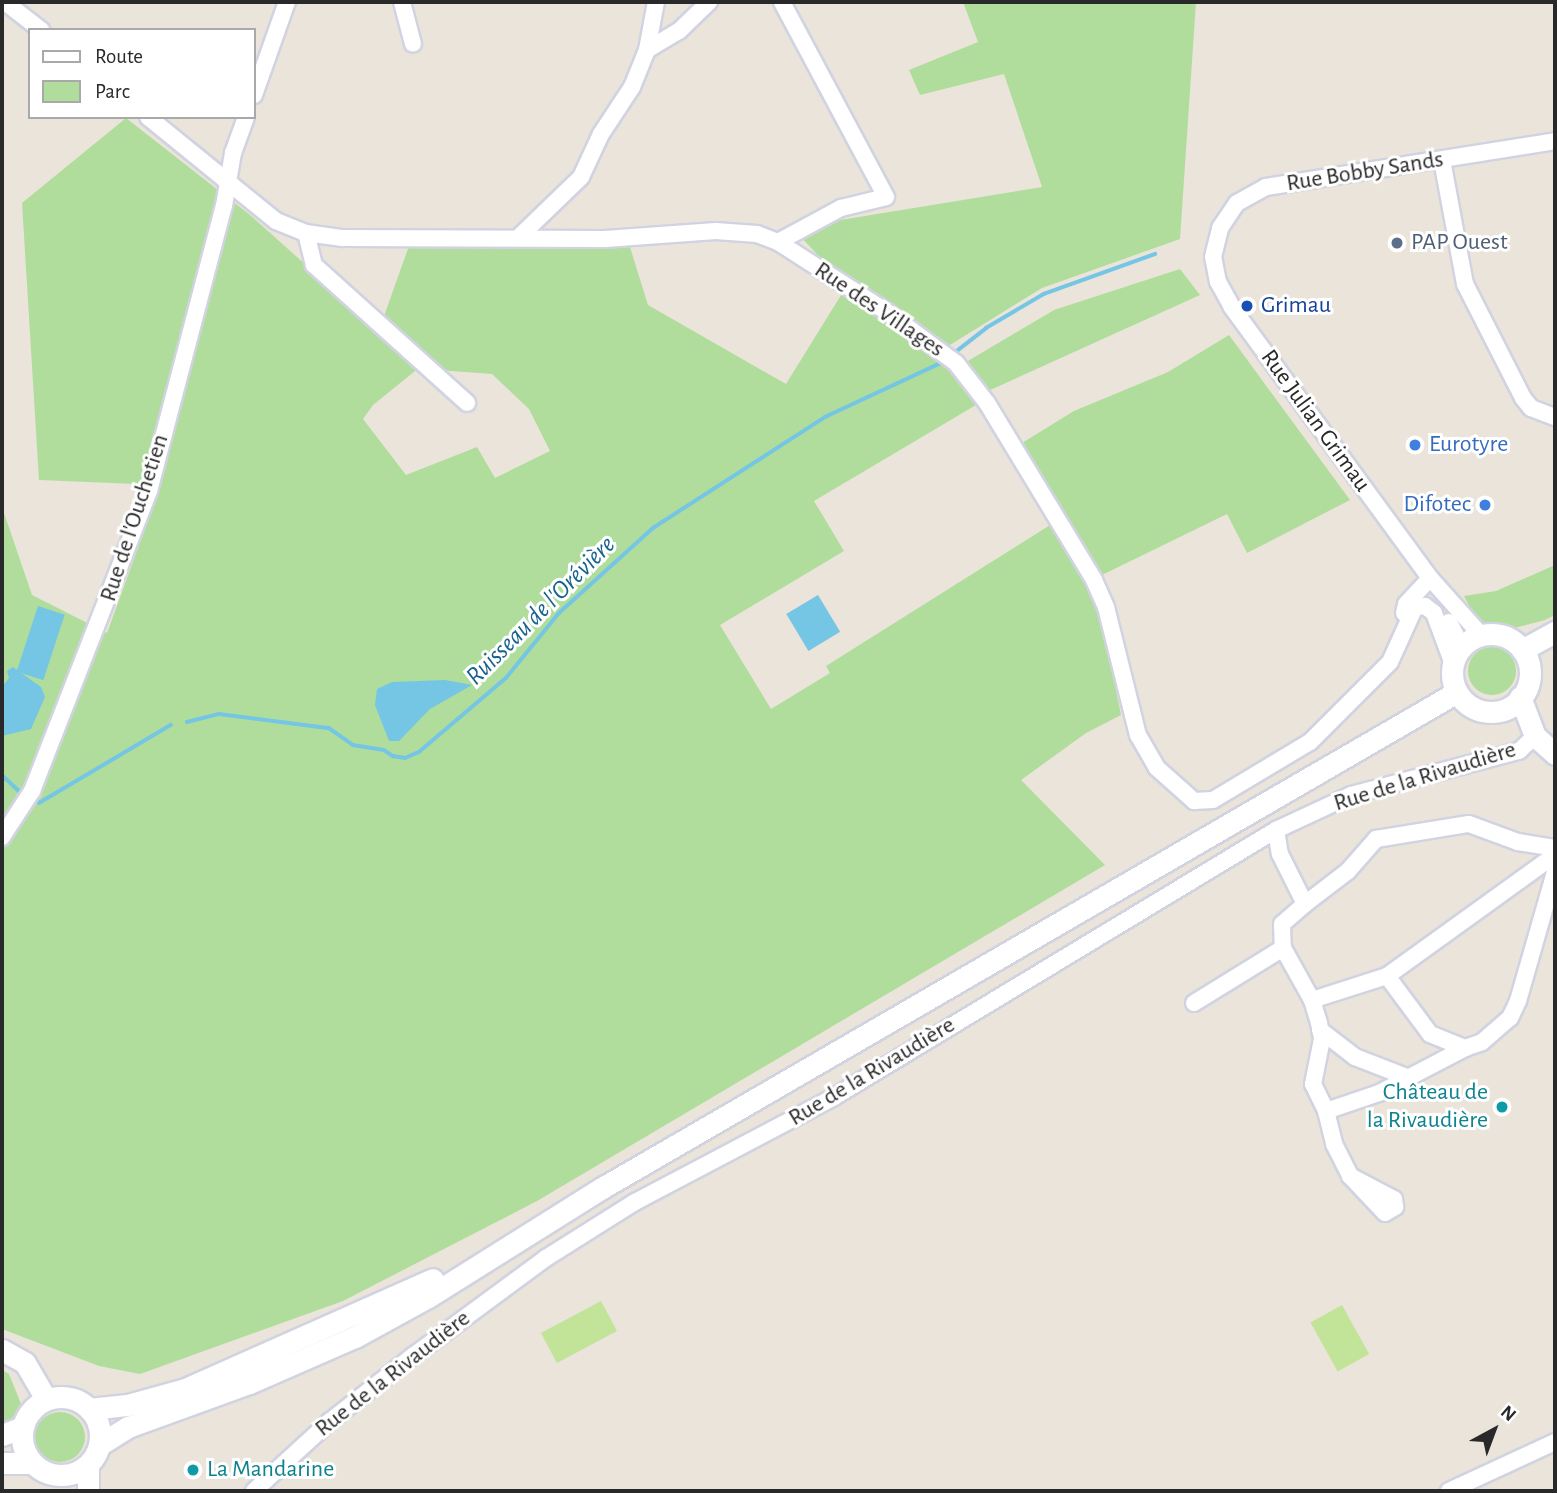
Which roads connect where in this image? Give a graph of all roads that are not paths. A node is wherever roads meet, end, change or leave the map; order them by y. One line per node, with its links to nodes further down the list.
1 (5, 2): 7 (street)
2 (287, 2): 10 (street)
3 (402, 2): 8 (street)
4 (656, 2): 9 (street)
5 (709, 2): 9 (street)
6 (782, 2): 18 (street)
7 (38, 28)
8 (413, 44)
9 (647, 50): 17 (street)
10 (256, 89)
11 (150, 119): 15 (street, Rue des Villages)
12 (245, 119): 15 (street, Rue de l'Ouchetien)
13 (1555, 141): 14 (street, Rue Bobby Sands)
14 (1442, 160): 19 (street, Rue Bobby Sands); 21 (street)
15 (228, 183): 16 (street, Rue des Villages); 34 (street, Rue de l'Ouchetien)
16 (306, 233): 17 (street, Rue des Villages); 20 (street)
17 (520, 236): 18 (street, Rue des Villages)
18 (778, 242): 24 (street, Rue des Villages)
19 (1213, 257): 22 (street, Rue Julian Grimau)
20 (467, 403)
21 (1555, 417)
22 (1430, 578): 24 (street); 25 (street, Rue Julian Grimau); 27 (street, Rue Julian Grimau)
23 (1555, 632): 26 (main road)
24 (1402, 633): 27 (street)
25 (1481, 635): 26 (main road); 27 (main road)
26 (1522, 650): 29 (main road)
27 (1457, 655): 28 (main road)
28 (1457, 692): 30 (main road); 48 (main road)
29 (1521, 697): 30 (main road); 31 (main road)
30 (1491, 712): 31 (main road)
31 (1535, 736): 32 (main road); 33 (street, Rue de la Rivaudière)
32 (1555, 754)
33 (1276, 830): 38 (street); 61 (street, Rue de la Rivaudière)
34 (2, 836)
35 (1555, 848): 38 (street)
36 (1555, 855): 40 (street)
37 (1555, 872): 44 (street)
38 (1305, 904): 39 (street)
39 (1283, 948): 41 (street); 42 (street)
40 (1387, 976): 41 (street); 44 (street)
41 (1312, 1000): 43 (street)
42 (1194, 1003)
43 (1320, 1031): 45 (street); 46 (street)
44 (1465, 1048): 45 (street)
45 (1409, 1078): 46 (street)
46 (1326, 1111): 47 (street)
47 (1350, 1176)
48 (551, 1220): 51 (main road); 55 (main road)
49 (2, 1350): 50 (main road)
50 (46, 1399): 51 (main road); 52 (main road)
51 (89, 1409): 55 (main road)
52 (23, 1427): 53 (main road); 57 (main road)
53 (2, 1435)
54 (1555, 1442): 62 (street)
55 (99, 1445): 58 (main road)
56 (2, 1462): 57 (main road)
57 (33, 1462): 59 (main road)
58 (88, 1465): 59 (main road); 60 (main road)
59 (57, 1483)
60 (88, 1491)
61 (254, 1491)
62 (1449, 1491)

